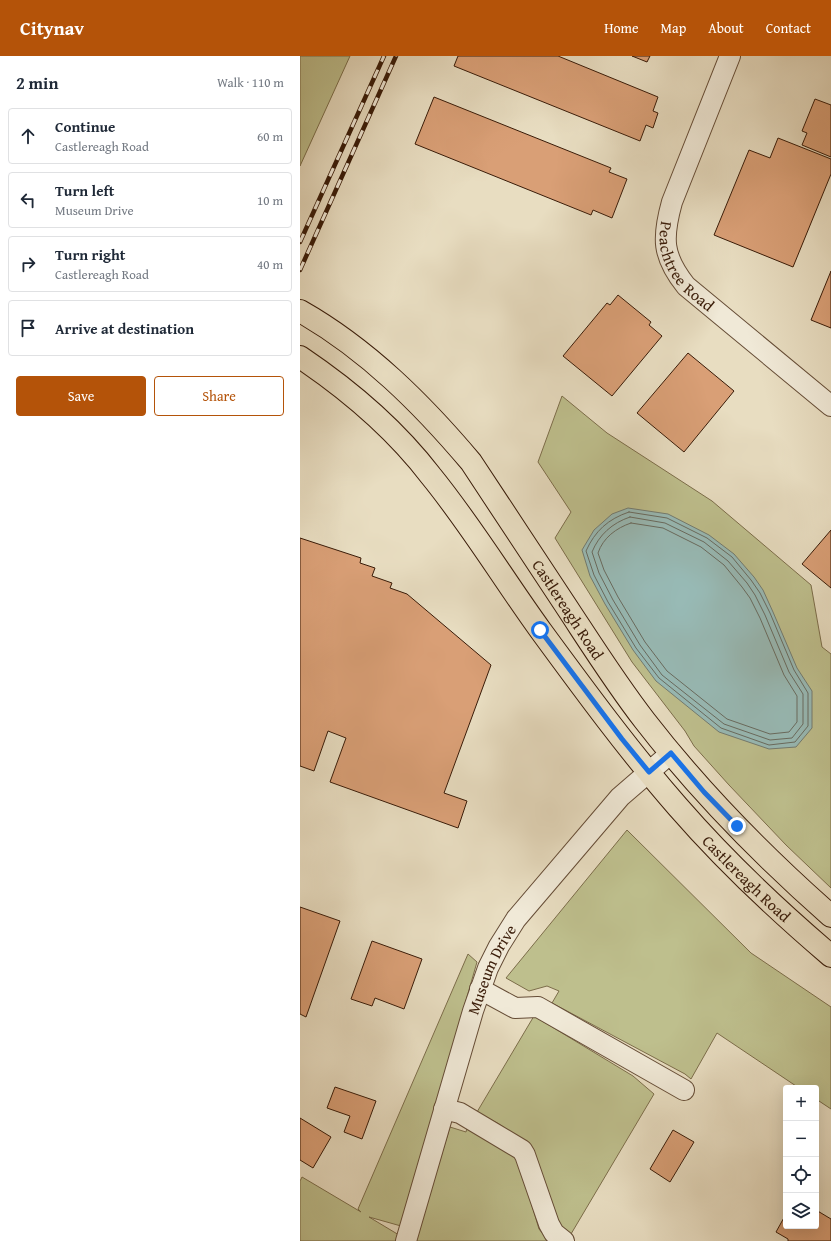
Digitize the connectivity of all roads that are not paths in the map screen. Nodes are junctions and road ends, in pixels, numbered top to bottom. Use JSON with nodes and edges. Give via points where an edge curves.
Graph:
{"nodes":[{"id":1,"x":730,"y":56,"type":"edge"},
{"id":2,"x":300,"y":311,"type":"edge"},
{"id":3,"x":300,"y":357,"type":"edge"},
{"id":4,"x":831,"y":406,"type":"edge"},
{"id":5,"x":671,"y":753,"type":"junction"},
{"id":6,"x":649,"y":772,"type":"junction"},
{"id":7,"x":831,"y":916,"type":"edge"},
{"id":8,"x":831,"y":956,"type":"edge"},
{"id":9,"x":480,"y":989,"type":"junction"},
{"id":10,"x":684,"y":1090,"type":"dead end"},
{"id":11,"x":444,"y":1109,"type":"junction"},
{"id":12,"x":407,"y":1236,"type":"edge"},
{"id":13,"x":564,"y":1241,"type":"edge"}],
"edges":[{"from":1,"to":4,"type":"street","name":"Peachtree Road","via":[[672,202],[667,221],[668,258],[686,286]]},
{"from":2,"to":5,"type":"main road","name":"Castlereagh Road","via":[[342,338],[381,368],[471,462],[615,680]]},
{"from":3,"to":6,"type":"main road","name":"Castlereagh Road","via":[[350,393],[380,420],[431,476],[540,630]]},
{"from":5,"to":6,"type":"street","name":"Museum Drive"},
{"from":5,"to":7,"type":"main road","name":"Castlereagh Road","via":[[737,826]]},
{"from":6,"to":8,"type":"main road","name":"Castlereagh Road","via":[[747,880]]},
{"from":6,"to":9,"type":"street","name":"Museum Drive","via":[[620,797],[513,923],[499,946]]},
{"from":9,"to":10,"type":"street","via":[[515,1008],[538,1007]]},
{"from":9,"to":11,"type":"street","name":"Museum Drive"},
{"from":11,"to":12,"type":"street","name":"Museum Drive"},
{"from":11,"to":13,"type":"street","via":[[460,1113],[522,1150],[549,1224],[554,1233]]}]}
